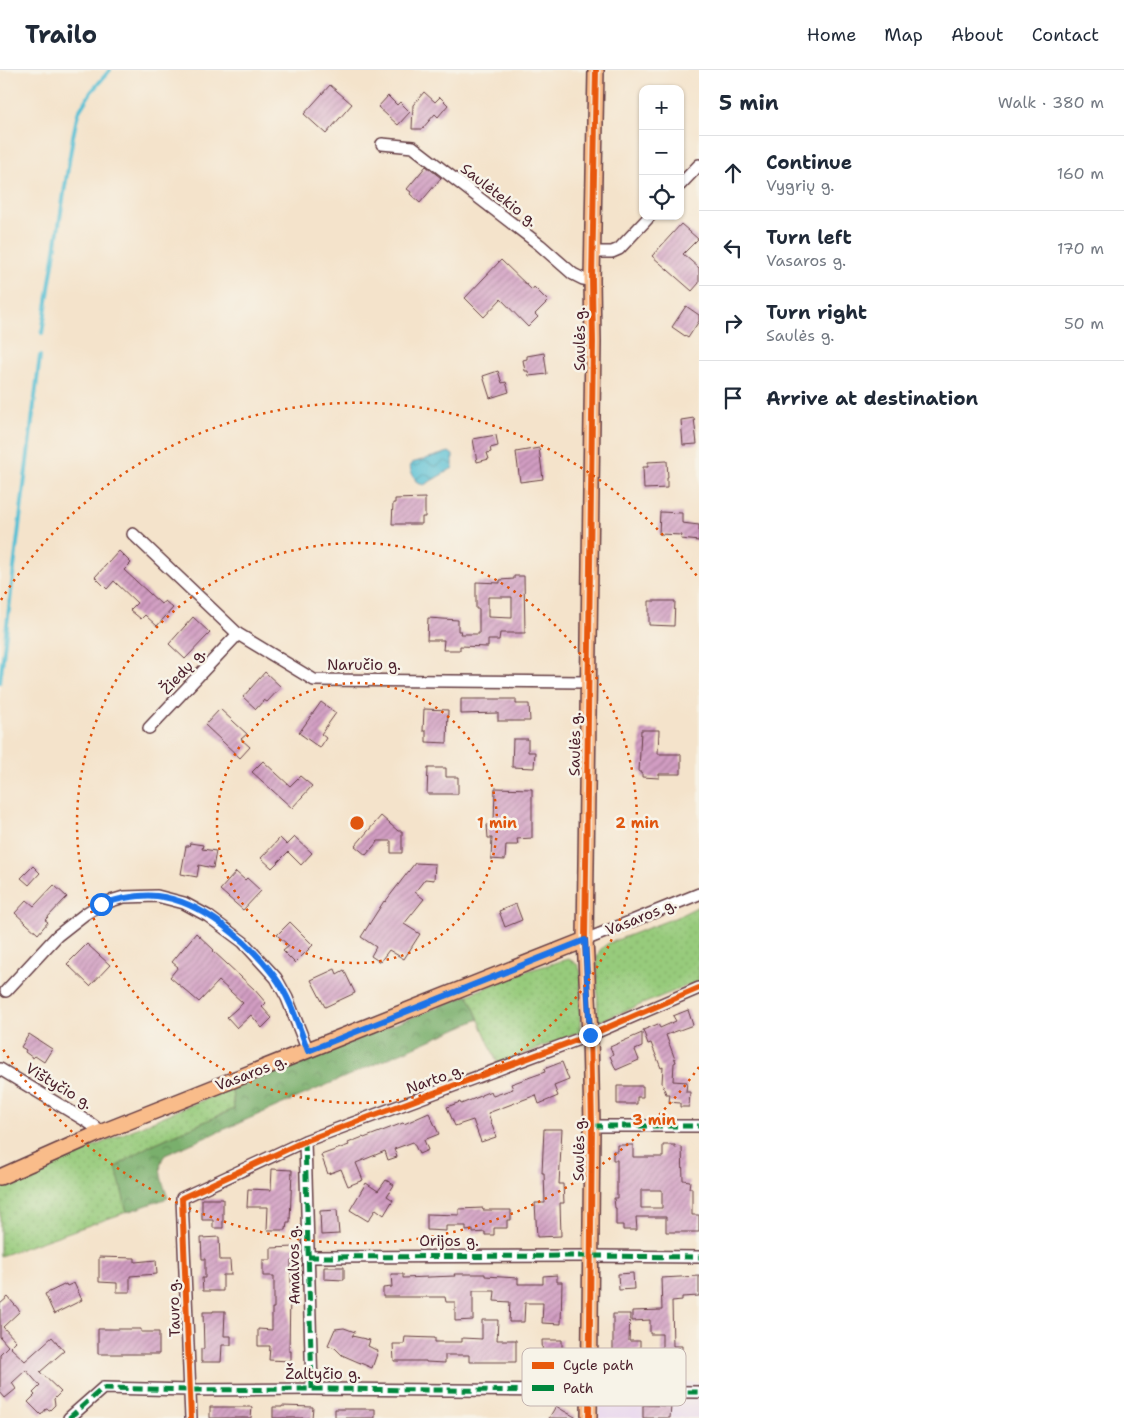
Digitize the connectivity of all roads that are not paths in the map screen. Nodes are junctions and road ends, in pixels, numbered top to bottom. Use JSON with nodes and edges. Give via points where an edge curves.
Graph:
{"nodes":[{"id":1,"x":596,"y":70,"type":"edge"},
{"id":2,"x":382,"y":144,"type":"dead end"},
{"id":3,"x":699,"y":165,"type":"edge"},
{"id":4,"x":684,"y":181,"type":"edge"},
{"id":5,"x":646,"y":220,"type":"edge"},
{"id":6,"x":593,"y":252,"type":"junction"},
{"id":7,"x":592,"y":280,"type":"junction"},
{"id":8,"x":133,"y":534,"type":"dead end"},
{"id":9,"x":238,"y":634,"type":"junction"},
{"id":10,"x":588,"y":682,"type":"junction"},
{"id":11,"x":149,"y":728,"type":"dead end"},
{"id":12,"x":699,"y":894,"type":"edge"},
{"id":13,"x":585,"y":940,"type":"junction"},
{"id":14,"x":699,"y":988,"type":"edge"},
{"id":15,"x":6,"y":991,"type":"dead end"},
{"id":16,"x":590,"y":1035,"type":"junction"},
{"id":17,"x":308,"y":1051,"type":"junction"},
{"id":18,"x":0,"y":1069,"type":"edge"},
{"id":19,"x":592,"y":1126,"type":"junction"},
{"id":20,"x":699,"y":1126,"type":"edge"},
{"id":21,"x":97,"y":1134,"type":"junction"},
{"id":22,"x":305,"y":1141,"type":"junction"},
{"id":23,"x":0,"y":1177,"type":"edge"},
{"id":24,"x":182,"y":1198,"type":"joint"},
{"id":25,"x":590,"y":1256,"type":"junction"},
{"id":26,"x":308,"y":1257,"type":"junction"},
{"id":27,"x":699,"y":1257,"type":"edge"},
{"id":28,"x":589,"y":1348,"type":"edge"},
{"id":29,"x":312,"y":1389,"type":"junction"},
{"id":30,"x":190,"y":1390,"type":"junction"},
{"id":31,"x":522,"y":1390,"type":"edge"},
{"id":32,"x":686,"y":1392,"type":"edge"},
{"id":33,"x":699,"y":1392,"type":"edge"},
{"id":34,"x":69,"y":1418,"type":"edge"},
{"id":35,"x":192,"y":1418,"type":"edge"}],
"edges":[{"from":1,"to":6,"type":"main road","name":"Saulės g."},
{"from":2,"to":7,"type":"street","name":"Saulėtekio g.","via":[[414,147],[573,274]]},
{"from":3,"to":4,"type":"street"},
{"from":5,"to":6,"type":"street","via":[[619,249]]},
{"from":6,"to":7,"type":"main road","name":"Saulės g."},
{"from":7,"to":10,"type":"main road","name":"Saulės g."},
{"from":8,"to":9,"type":"street","name":"Naručio g."},
{"from":9,"to":10,"type":"street","name":"Naručio g.","via":[[314,680]]},
{"from":9,"to":11,"type":"street","name":"Žiedų g."},
{"from":10,"to":13,"type":"main road","name":"Saulės g."},
{"from":12,"to":13,"type":"street","name":"Vasaros g."},
{"from":13,"to":16,"type":"main road","name":"Saulės g."},
{"from":13,"to":17,"type":"main road","name":"Vasaros g."},
{"from":14,"to":16,"type":"street","name":"Narto g."},
{"from":15,"to":17,"type":"street","via":[[57,936],[85,914],[101,904],[124,897],[157,896],[184,903],[243,942],[276,978]]},
{"from":16,"to":19,"type":"main road","name":"Saulės g."},
{"from":16,"to":22,"type":"street","name":"Narto g."},
{"from":17,"to":21,"type":"main road","name":"Vasaros g."},
{"from":18,"to":21,"type":"street","name":"Vištyčio g.","via":[[88,1122]]},
{"from":19,"to":20,"type":"street"},
{"from":19,"to":25,"type":"main road","name":"Saulės g."},
{"from":21,"to":23,"type":"main road","name":"Vasaros g."},
{"from":22,"to":24,"type":"street","name":"Narto g."},
{"from":22,"to":26,"type":"street","name":"Amalvos g."},
{"from":24,"to":30,"type":"street","name":"Tauro g."},
{"from":25,"to":26,"type":"street","name":"Orijos g."},
{"from":25,"to":27,"type":"street","name":"Orijos g."},
{"from":25,"to":28,"type":"main road","name":"Saulės g."},
{"from":26,"to":29,"type":"street","name":"Amalvos g."},
{"from":29,"to":30,"type":"street","name":"Žaltyčio g."},
{"from":29,"to":31,"type":"street","name":"Žaltyčio g."},
{"from":30,"to":34,"type":"street","name":"Žaltyčio g.","via":[[103,1388]]},
{"from":30,"to":35,"type":"street","name":"Tauro g."},
{"from":32,"to":33,"type":"street","name":"Žaltyčio g."}]}
